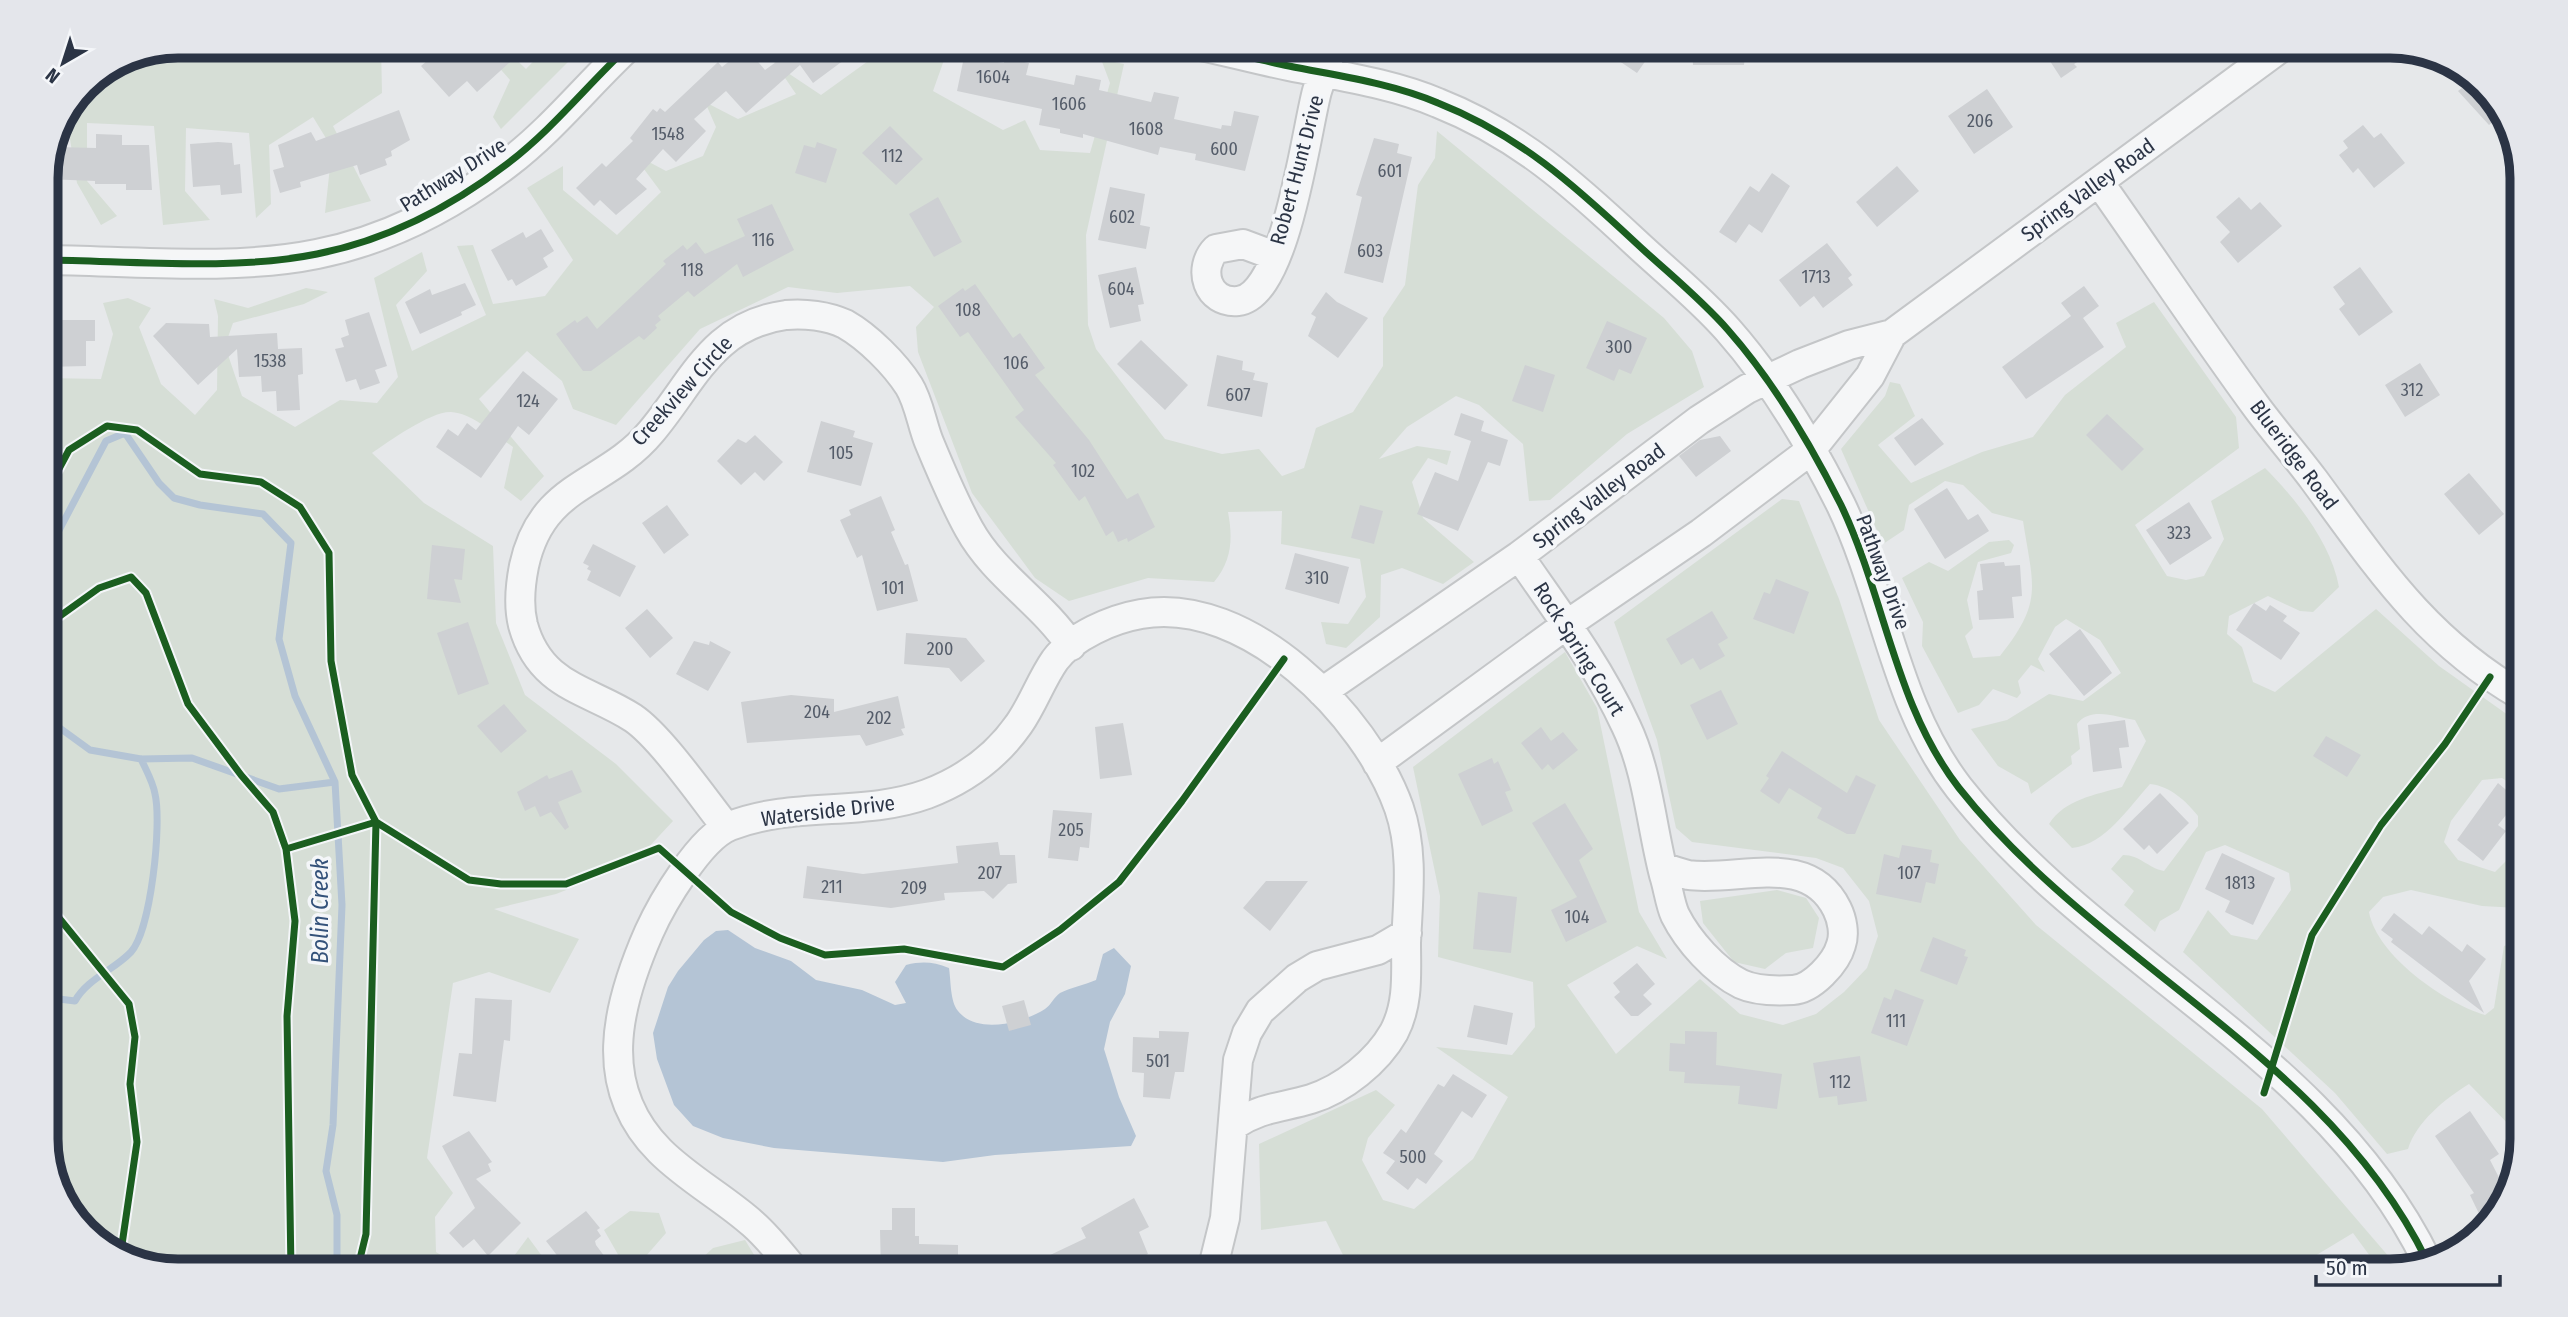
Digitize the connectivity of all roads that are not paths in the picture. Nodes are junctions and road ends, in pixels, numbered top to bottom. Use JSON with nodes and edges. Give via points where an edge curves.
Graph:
{"nodes":[{"id":1,"x":617,"y":58,"type":"edge"},
{"id":2,"x":2267,"y":58,"type":"edge"},
{"id":3,"x":1329,"y":59,"type":"edge"},
{"id":4,"x":2099,"y":182,"type":"junction"},
{"id":5,"x":1275,"y":256,"type":"dead end"},
{"id":6,"x":58,"y":260,"type":"edge"},
{"id":7,"x":1892,"y":334,"type":"junction"},
{"id":8,"x":1766,"y":381,"type":"junction"},
{"id":9,"x":1811,"y":450,"type":"junction"},
{"id":10,"x":1519,"y":556,"type":"junction"},
{"id":11,"x":1566,"y":625,"type":"junction"},
{"id":12,"x":1071,"y":646,"type":"junction"},
{"id":13,"x":2510,"y":689,"type":"edge"},
{"id":14,"x":1322,"y":692,"type":"junction"},
{"id":15,"x":1377,"y":762,"type":"junction"},
{"id":16,"x":726,"y":827,"type":"junction"},
{"id":17,"x":1662,"y":867,"type":"junction"},
{"id":18,"x":1407,"y":933,"type":"junction"},
{"id":19,"x":1234,"y":1125,"type":"junction"},
{"id":20,"x":2423,"y":1254,"type":"edge"},
{"id":21,"x":784,"y":1259,"type":"edge"},
{"id":22,"x":1215,"y":1259,"type":"edge"}],
"edges":[{"from":1,"to":6,"type":"street","name":"Pathway Drive","via":[[506,165],[407,226],[316,254],[248,262]]},
{"from":2,"to":4,"type":"street","name":"Spring Valley Road"},
{"from":3,"to":5,"type":"street","name":"Robert Hunt Drive"},
{"from":3,"to":8,"type":"street","name":"Pathway Drive","via":[[1436,101],[1542,159],[1686,287]]},
{"from":4,"to":7,"type":"street","name":"Spring Valley Road"},
{"from":4,"to":13,"type":"street","name":"Blueridge Road","via":[[2381,574],[2451,646]]},
{"from":7,"to":8,"type":"street","name":"Spring Valley Road","via":[[1849,345]]},
{"from":7,"to":9,"type":"street","name":"Spring Valley Road","via":[[1870,376]]},
{"from":8,"to":9,"type":"street","name":"Pathway Drive"},
{"from":8,"to":10,"type":"street","name":"Spring Valley Road","via":[[1699,420]]},
{"from":9,"to":11,"type":"street","name":"Spring Valley Road","via":[[1702,533]]},
{"from":9,"to":20,"type":"street","name":"Pathway Drive","via":[[1842,507],[1920,725],[1957,786],[2086,917],[2252,1050],[2323,1114],[2376,1180]]},
{"from":10,"to":11,"type":"street","name":"Rock Spring Court"},
{"from":10,"to":14,"type":"street","name":"Spring Valley Road"},
{"from":11,"to":15,"type":"street","name":"Spring Valley Road"},
{"from":11,"to":17,"type":"street","name":"Rock Spring Court","via":[[1608,689],[1628,730],[1642,766]]},
{"from":12,"to":14,"type":"street","name":"Waterside Drive","via":[[1087,634],[1131,616],[1173,611],[1202,615],[1284,659]]},
{"from":12,"to":16,"type":"street","name":"Waterside Drive","via":[[1057,657],[1020,723],[979,767],[957,780],[897,803],[787,813]]},
{"from":12,"to":16,"type":"street","name":"Creekview Circle","via":[[1058,626],[993,565],[970,530],[910,388],[886,358],[844,324],[802,313],[761,318],[730,335],[706,359],[651,433],[613,465],[565,494],[539,522],[519,589],[523,626],[541,660],[559,680],[634,719]]},
{"from":14,"to":15,"type":"street","name":"Waterside Drive"},
{"from":15,"to":18,"type":"street","name":"Waterside Drive","via":[[1398,807],[1408,845]]},
{"from":16,"to":21,"type":"street","via":[[684,870],[663,901],[635,964],[619,1036],[618,1078],[640,1128],[663,1154],[756,1226]]},
{"from":17,"to":17,"type":"street","name":"Rock Spring Court","via":[[1675,915],[1716,966],[1742,985],[1773,991],[1801,989],[1826,970],[1842,945],[1842,918],[1831,897],[1808,878],[1783,872],[1688,875]]},
{"from":18,"to":19,"type":"street","via":[[1378,950],[1317,966],[1260,1011],[1238,1060]]},
{"from":18,"to":19,"type":"street","name":"Waterside Drive","via":[[1404,1005],[1394,1032],[1378,1052],[1332,1090],[1265,1108]]},
{"from":19,"to":22,"type":"street","via":[[1225,1218]]}]}
